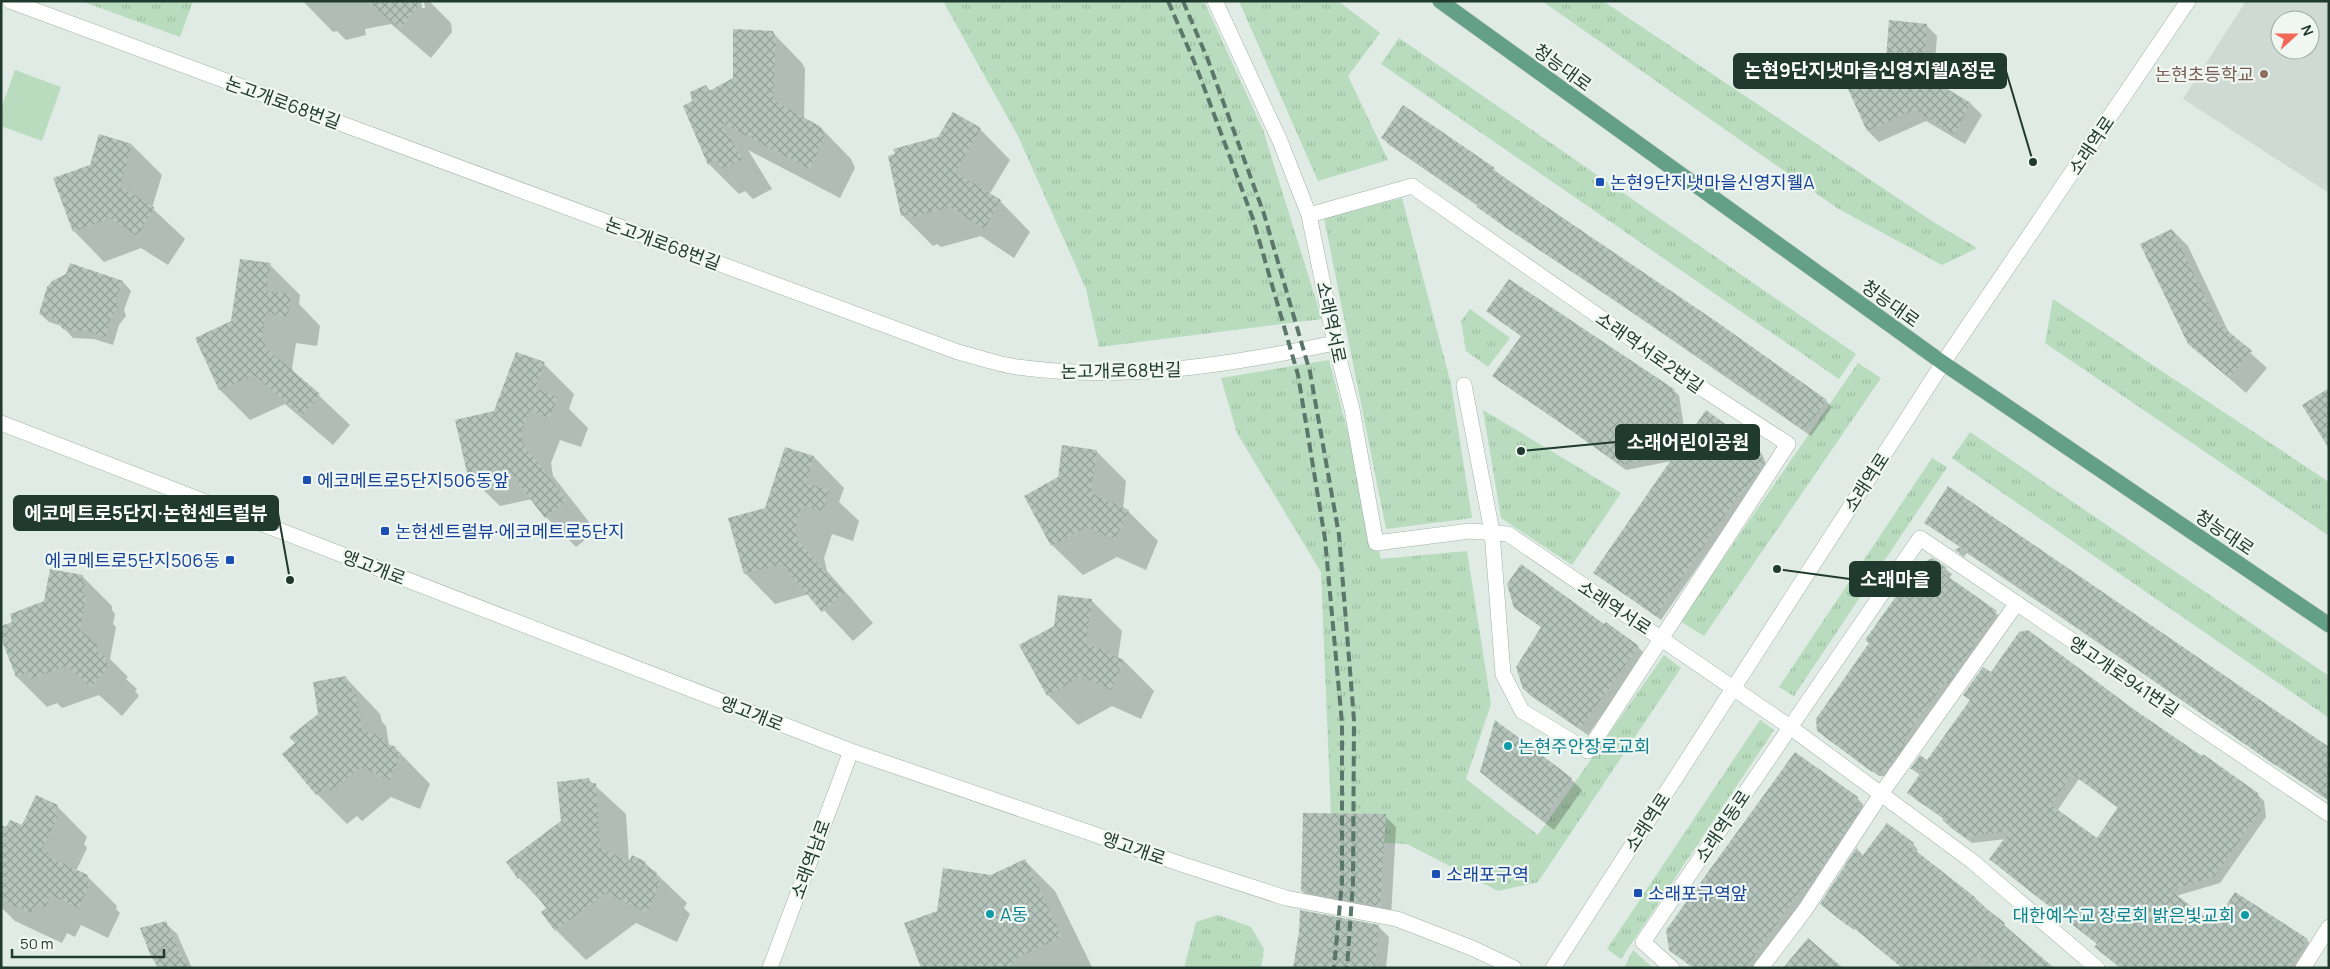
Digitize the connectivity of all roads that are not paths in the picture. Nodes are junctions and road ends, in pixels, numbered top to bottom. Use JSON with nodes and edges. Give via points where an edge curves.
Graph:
{"nodes":[{"id":1,"x":10,"y":1,"type":"edge"},
{"id":2,"x":1215,"y":1,"type":"edge"},
{"id":3,"x":1440,"y":1,"type":"edge"},
{"id":4,"x":2188,"y":1,"type":"edge"},
{"id":5,"x":1309,"y":215,"type":"junction"},
{"id":6,"x":1335,"y":343,"type":"junction"},
{"id":7,"x":1943,"y":363,"type":"junction"},
{"id":8,"x":1464,"y":385,"type":"dead end"},
{"id":9,"x":1,"y":423,"type":"edge"},
{"id":10,"x":1492,"y":532,"type":"junction"},
{"id":11,"x":1920,"y":538,"type":"joint"},
{"id":12,"x":2017,"y":603,"type":"junction"},
{"id":13,"x":2329,"y":625,"type":"edge"},
{"id":14,"x":1661,"y":637,"type":"junction"},
{"id":15,"x":1734,"y":689,"type":"junction"},
{"id":16,"x":1790,"y":727,"type":"junction"},
{"id":17,"x":851,"y":751,"type":"junction"},
{"id":18,"x":1881,"y":794,"type":"junction"},
{"id":19,"x":2329,"y":814,"type":"edge"},
{"id":20,"x":2329,"y":927,"type":"edge"},
{"id":21,"x":770,"y":968,"type":"edge"},
{"id":22,"x":1514,"y":968,"type":"edge"},
{"id":23,"x":1553,"y":968,"type":"edge"},
{"id":24,"x":1672,"y":968,"type":"edge"},
{"id":25,"x":1760,"y":968,"type":"edge"},
{"id":26,"x":2097,"y":968,"type":"edge"},
{"id":27,"x":2303,"y":968,"type":"edge"}],
"edges":[{"from":1,"to":6,"type":"street","name":"논고개로68번길","via":[[958,352],[1015,367],[1080,374],[1152,373],[1235,363]]},
{"from":2,"to":5,"type":"street","name":"소래역서로","via":[[1280,141]]},
{"from":3,"to":7,"type":"main road","name":"청능대로"},
{"from":4,"to":7,"type":"street","name":"소래역로"},
{"from":5,"to":6,"type":"street","name":"소래역서로"},
{"from":5,"to":14,"type":"street","name":"소래역서로2번길","via":[[1412,186],[1706,391],[1788,444]]},
{"from":6,"to":10,"type":"street","name":"소래역서로","via":[[1352,409],[1376,543]]},
{"from":7,"to":13,"type":"main road","name":"청능대로"},
{"from":7,"to":15,"type":"street","name":"소래역로"},
{"from":8,"to":10,"type":"street","name":"소래역서로"},
{"from":9,"to":17,"type":"street","name":"앵고개로"},
{"from":10,"to":14,"type":"street","name":"소래역서로","via":[[1508,534]]},
{"from":10,"to":14,"type":"street","name":"소래역서로","via":[[1503,674],[1522,711],[1588,751]]},
{"from":11,"to":12,"type":"street","name":"앵고개로941번길"},
{"from":11,"to":16,"type":"street","name":"소래역동로"},
{"from":12,"to":18,"type":"street"},
{"from":12,"to":19,"type":"street","name":"앵고개로941번길"},
{"from":14,"to":15,"type":"street","name":"소래역서로"},
{"from":15,"to":16,"type":"street"},
{"from":15,"to":23,"type":"street","name":"소래역로"},
{"from":16,"to":18,"type":"street"},
{"from":16,"to":24,"type":"street","name":"소래역동로","via":[[1643,942]]},
{"from":17,"to":21,"type":"street","name":"소래역남로"},
{"from":17,"to":22,"type":"street","name":"앵고개로","via":[[1286,898],[1397,919]]},
{"from":18,"to":25,"type":"street","via":[[1805,910]]},
{"from":18,"to":26,"type":"street","via":[[1979,866]]},
{"from":20,"to":27,"type":"street"}]}
